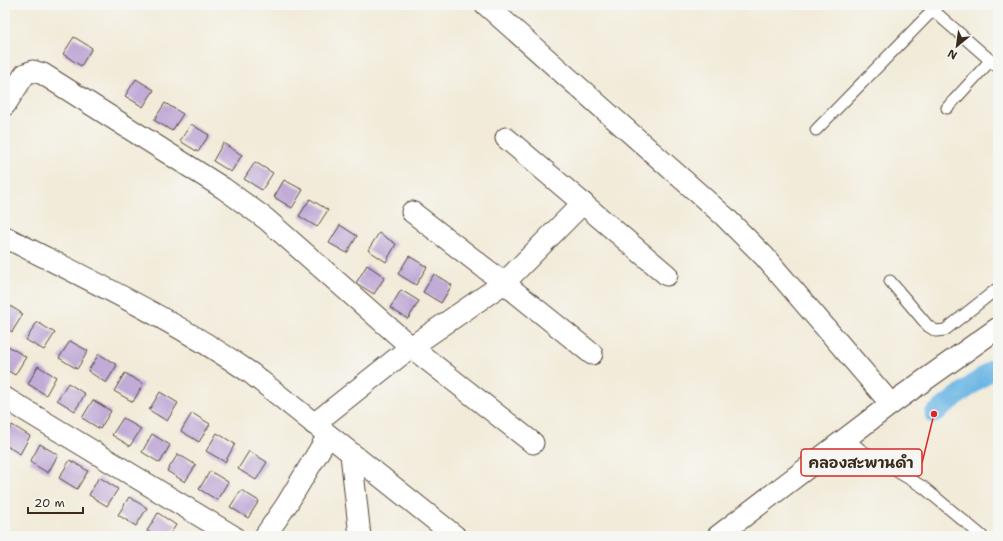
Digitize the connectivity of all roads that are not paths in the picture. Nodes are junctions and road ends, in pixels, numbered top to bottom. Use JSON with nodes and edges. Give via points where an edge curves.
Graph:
{"nodes":[{"id":1,"x":486,"y":5,"type":"edge"},
{"id":2,"x":932,"y":7,"type":"edge"},
{"id":3,"x":994,"y":64,"type":"edge"},
{"id":4,"x":5,"y":104,"type":"edge"},
{"id":5,"x":947,"y":108,"type":"dead end"},
{"id":6,"x":816,"y":130,"type":"dead end"},
{"id":7,"x":506,"y":138,"type":"dead end"},
{"id":8,"x":583,"y":204,"type":"junction"},
{"id":9,"x":412,"y":212,"type":"dead end"},
{"id":10,"x":5,"y":237,"type":"edge"},
{"id":11,"x":667,"y":275,"type":"dead end"},
{"id":12,"x":890,"y":281,"type":"dead end"},
{"id":13,"x":504,"y":283,"type":"junction"},
{"id":14,"x":998,"y":288,"type":"edge"},
{"id":15,"x":998,"y":328,"type":"edge"},
{"id":16,"x":411,"y":347,"type":"junction"},
{"id":17,"x":592,"y":354,"type":"dead end"},
{"id":18,"x":5,"y":398,"type":"edge"},
{"id":19,"x":891,"y":404,"type":"junction"},
{"id":20,"x":321,"y":430,"type":"junction"},
{"id":21,"x":847,"y":438,"type":"junction"},
{"id":22,"x":533,"y":444,"type":"dead end"},
{"id":23,"x":351,"y":454,"type":"junction"},
{"id":24,"x":447,"y":534,"type":"edge"},
{"id":25,"x":233,"y":536,"type":"edge"},
{"id":26,"x":265,"y":536,"type":"edge"},
{"id":27,"x":360,"y":536,"type":"edge"},
{"id":28,"x":718,"y":536,"type":"edge"},
{"id":29,"x":982,"y":536,"type":"edge"}],
"edges":[{"from":1,"to":19,"type":"street","via":[[724,216],[764,256]]},
{"from":2,"to":3,"type":"lane"},
{"from":2,"to":6,"type":"lane"},
{"from":3,"to":5,"type":"lane"},
{"from":4,"to":16,"type":"street","via":[[25,74],[33,71],[43,74],[266,218]]},
{"from":7,"to":8,"type":"street"},
{"from":8,"to":11,"type":"street"},
{"from":8,"to":13,"type":"street"},
{"from":9,"to":13,"type":"street"},
{"from":10,"to":20,"type":"street","via":[[174,323],[219,350]]},
{"from":12,"to":14,"type":"lane","via":[[928,326],[936,331],[945,330]]},
{"from":13,"to":16,"type":"street"},
{"from":13,"to":17,"type":"street"},
{"from":15,"to":19,"type":"street"},
{"from":16,"to":20,"type":"street"},
{"from":16,"to":22,"type":"street"},
{"from":18,"to":25,"type":"street"},
{"from":19,"to":21,"type":"street"},
{"from":20,"to":23,"type":"street"},
{"from":20,"to":26,"type":"street","via":[[287,504]]},
{"from":21,"to":28,"type":"street"},
{"from":21,"to":29,"type":"lane","via":[[872,457],[923,487]]},
{"from":23,"to":24,"type":"street"},
{"from":23,"to":27,"type":"street"}]}
